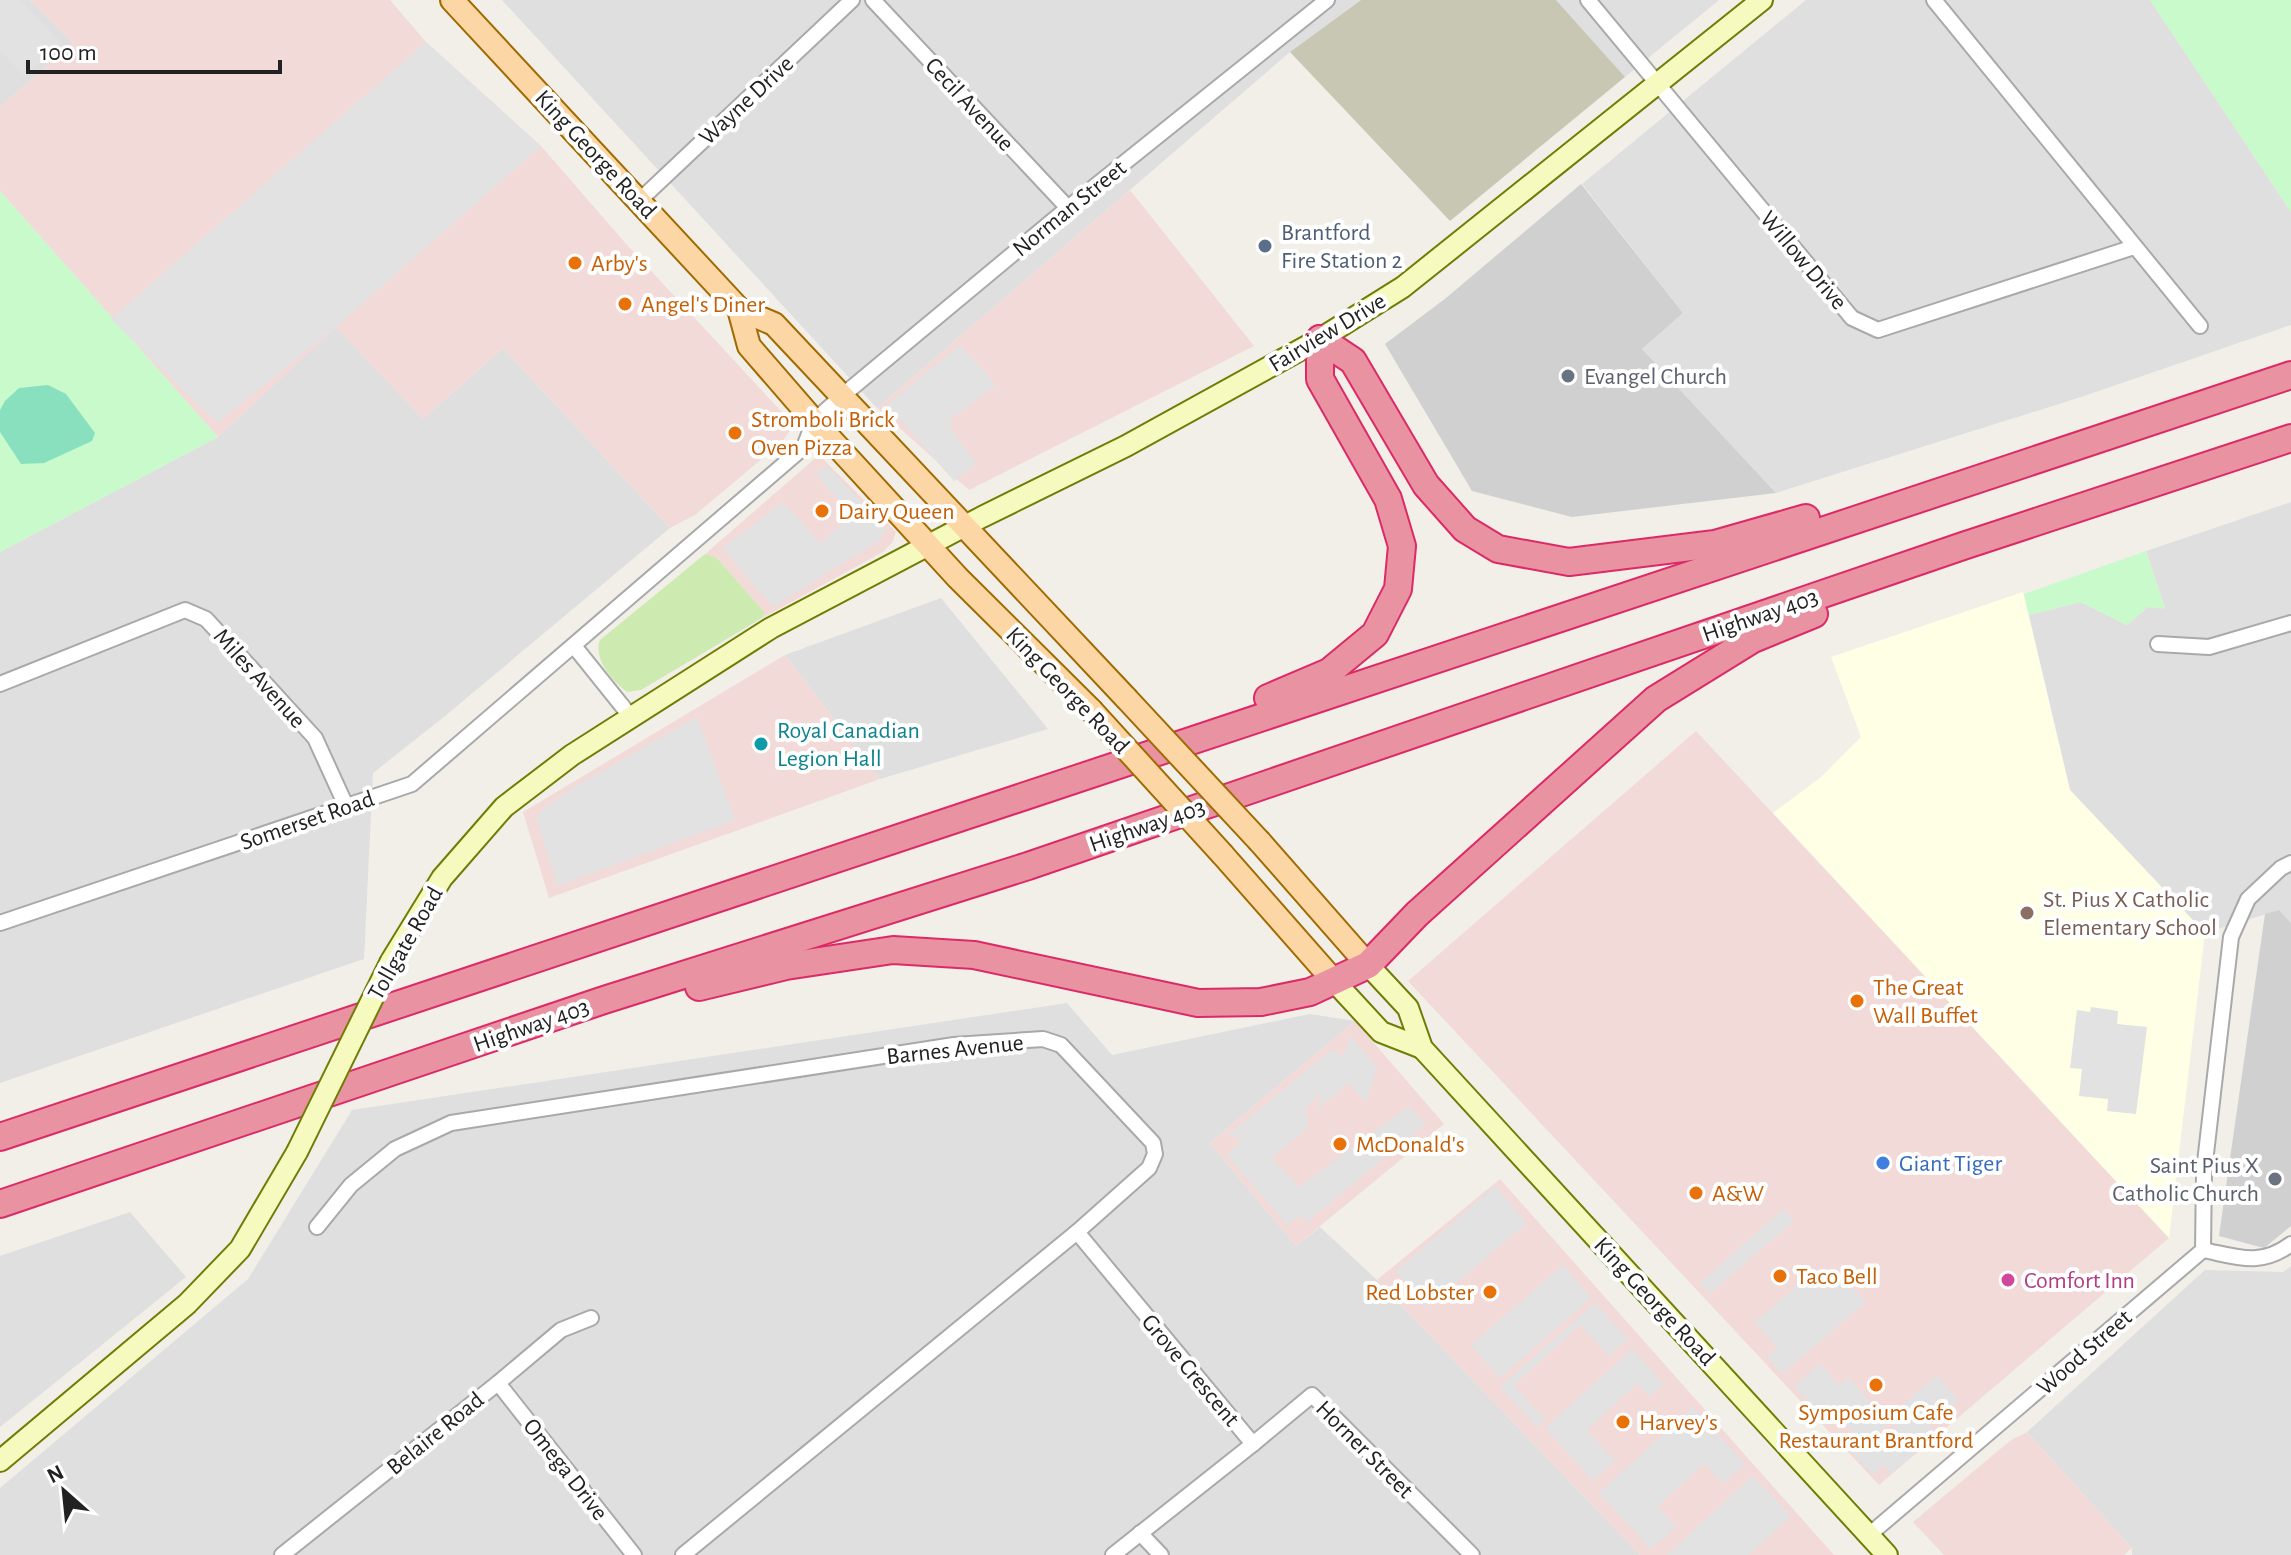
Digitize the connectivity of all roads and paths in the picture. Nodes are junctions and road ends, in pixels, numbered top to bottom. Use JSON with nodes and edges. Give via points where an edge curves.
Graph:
{"nodes":[{"id":1,"x":452,"y":0,"type":"edge"},
{"id":2,"x":852,"y":0,"type":"edge"},
{"id":3,"x":873,"y":0,"type":"edge"},
{"id":4,"x":1327,"y":0,"type":"edge"},
{"id":5,"x":1588,"y":0,"type":"edge"},
{"id":6,"x":1762,"y":0,"type":"edge"},
{"id":7,"x":1934,"y":0,"type":"edge"},
{"id":8,"x":1658,"y":84,"type":"junction"},
{"id":9,"x":640,"y":200,"type":"junction"},
{"id":10,"x":1068,"y":208,"type":"junction"},
{"id":11,"x":2134,"y":247,"type":"junction"},
{"id":12,"x":739,"y":309,"type":"junction"},
{"id":13,"x":2200,"y":326,"type":"dead end"},
{"id":14,"x":1320,"y":339,"type":"junction"},
{"id":15,"x":2291,"y":375,"type":"edge"},
{"id":16,"x":842,"y":396,"type":"junction"},
{"id":17,"x":814,"y":421,"type":"junction"},
{"id":18,"x":2291,"y":438,"type":"edge"},
{"id":19,"x":2015,"y":466,"type":"junction"},
{"id":20,"x":965,"y":527,"type":"junction"},
{"id":21,"x":929,"y":546,"type":"junction"},
{"id":22,"x":1963,"y":546,"type":"junction"},
{"id":23,"x":2291,"y":623,"type":"edge"},
{"id":24,"x":2158,"y":644,"type":"dead end"},
{"id":25,"x":574,"y":646,"type":"junction"},
{"id":26,"x":0,"y":684,"type":"edge"},
{"id":27,"x":631,"y":717,"type":"junction"},
{"id":28,"x":1184,"y":742,"type":"junction"},
{"id":29,"x":347,"y":808,"type":"junction"},
{"id":30,"x":2291,"y":863,"type":"edge"},
{"id":31,"x":0,"y":923,"type":"edge"},
{"id":32,"x":1368,"y":965,"type":"junction"},
{"id":33,"x":1333,"y":980,"type":"junction"},
{"id":34,"x":604,"y":1000,"type":"junction"},
{"id":35,"x":1422,"y":1048,"type":"junction"},
{"id":36,"x":0,"y":1137,"type":"edge"},
{"id":37,"x":0,"y":1204,"type":"edge"},
{"id":38,"x":317,"y":1227,"type":"dead end"},
{"id":39,"x":1077,"y":1232,"type":"junction"},
{"id":40,"x":2291,"y":1244,"type":"edge"},
{"id":41,"x":2203,"y":1250,"type":"junction"},
{"id":42,"x":591,"y":1318,"type":"dead end"},
{"id":43,"x":498,"y":1383,"type":"junction"},
{"id":44,"x":1253,"y":1444,"type":"junction"},
{"id":45,"x":0,"y":1461,"type":"edge"},
{"id":46,"x":1140,"y":1533,"type":"junction"},
{"id":47,"x":1869,"y":1535,"type":"junction"},
{"id":48,"x":282,"y":1555,"type":"edge"},
{"id":49,"x":634,"y":1555,"type":"edge"},
{"id":50,"x":683,"y":1555,"type":"edge"},
{"id":51,"x":1113,"y":1555,"type":"edge"},
{"id":52,"x":1161,"y":1555,"type":"edge"},
{"id":53,"x":1472,"y":1555,"type":"edge"},
{"id":54,"x":1887,"y":1555,"type":"edge"}],
"edges":[{"from":1,"to":9,"type":"main road","name":"King George Road"},
{"from":2,"to":9,"type":"street","name":"Wayne Drive"},
{"from":3,"to":10,"type":"street","name":"Cecil Avenue"},
{"from":4,"to":10,"type":"street","name":"Norman Street"},
{"from":5,"to":8,"type":"street"},
{"from":6,"to":8,"type":"main road","name":"Fairview Drive"},
{"from":7,"to":11,"type":"street"},
{"from":8,"to":11,"type":"street","name":"Willow Drive","via":[[1852,318],[1878,330]]},
{"from":8,"to":14,"type":"main road","name":"Fairview Drive","via":[[1403,287]]},
{"from":9,"to":12,"type":"main road","name":"King George Road"},
{"from":10,"to":16,"type":"street","name":"Norman Street"},
{"from":11,"to":13,"type":"street"},
{"from":12,"to":16,"type":"main road","name":"King George Road","via":[[774,324]]},
{"from":12,"to":17,"type":"main road","name":"King George Road","via":[[749,346]]},
{"from":14,"to":19,"type":"highway","via":[[1353,361],[1426,485],[1465,529],[1498,549],[1569,562],[1715,544],[1935,482]]},
{"from":14,"to":20,"type":"main road","name":"Fairview Drive"},
{"from":14,"to":28,"type":"highway","via":[[1320,379],[1388,499],[1402,546],[1398,589],[1375,634],[1329,672],[1228,715]]},
{"from":15,"to":19,"type":"highway"},
{"from":16,"to":17,"type":"street","name":"Norman Street"},
{"from":16,"to":20,"type":"main road","name":"King George Road"},
{"from":17,"to":21,"type":"main road","name":"King George Road"},
{"from":17,"to":25,"type":"street","name":"Somerset Road","via":[[804,447]]},
{"from":18,"to":22,"type":"highway","name":"Highway 403"},
{"from":19,"to":28,"type":"highway"},
{"from":20,"to":21,"type":"main road","name":"Fairview Drive"},
{"from":20,"to":32,"type":"main road","name":"King George Road","bridge":true},
{"from":21,"to":27,"type":"main road","name":"Tollgate Road","via":[[754,639]]},
{"from":21,"to":33,"type":"main road","name":"King George Road","bridge":true,"via":[[1091,710]]},
{"from":22,"to":32,"type":"highway","via":[[1912,573],[1753,639],[1656,699],[1417,914]]},
{"from":22,"to":34,"type":"highway","name":"Highway 403","via":[[1028,866]]},
{"from":23,"to":24,"type":"street","via":[[2209,647]]},
{"from":25,"to":27,"type":"street"},
{"from":25,"to":29,"type":"street","name":"Somerset Road","via":[[412,784]]},
{"from":26,"to":29,"type":"street","name":"Miles Avenue","via":[[185,610],[206,619],[315,738]]},
{"from":27,"to":45,"type":"main road","name":"Tollgate Road","bridge":true,"via":[[504,807],[442,878],[391,961],[297,1152],[240,1249],[187,1304]]},
{"from":28,"to":36,"type":"highway"},
{"from":29,"to":31,"type":"street","name":"Somerset Road"},
{"from":30,"to":41,"type":"street","via":[[2248,899],[2231,937],[2204,1175]]},
{"from":32,"to":33,"type":"highway"},
{"from":32,"to":35,"type":"main road","name":"King George Road","via":[[1408,1008]]},
{"from":33,"to":34,"type":"highway","via":[[1310,992],[1261,1002],[1198,1003],[974,955],[893,950],[786,966],[650,999]]},
{"from":33,"to":35,"type":"main road","name":"King George Road","via":[[1381,1032]]},
{"from":34,"to":37,"type":"highway","name":"Highway 403"},
{"from":35,"to":47,"type":"main road","name":"King George Road"},
{"from":38,"to":39,"type":"street","name":"Barnes Avenue","via":[[351,1185],[395,1149],[451,1123],[954,1045],[1043,1039],[1061,1045],[1153,1143],[1155,1154],[1149,1168]]},
{"from":39,"to":44,"type":"street","name":"Grove Crescent"},
{"from":39,"to":50,"type":"street","name":"Barnes Avenue"},
{"from":40,"to":41,"type":"street","via":[[2252,1260]]},
{"from":41,"to":47,"type":"street","name":"Wood Street"},
{"from":42,"to":43,"type":"street","name":"Belaire Road","via":[[561,1330]]},
{"from":43,"to":48,"type":"street","name":"Belaire Road"},
{"from":43,"to":49,"type":"street","name":"Omega Drive"},
{"from":44,"to":46,"type":"street","name":"Grove Crescent"},
{"from":44,"to":53,"type":"street","name":"Horner Street","via":[[1312,1395]]},
{"from":46,"to":51,"type":"street","name":"Grove Crescent"},
{"from":46,"to":52,"type":"street"},
{"from":47,"to":54,"type":"main road","name":"King George Road"}]}
